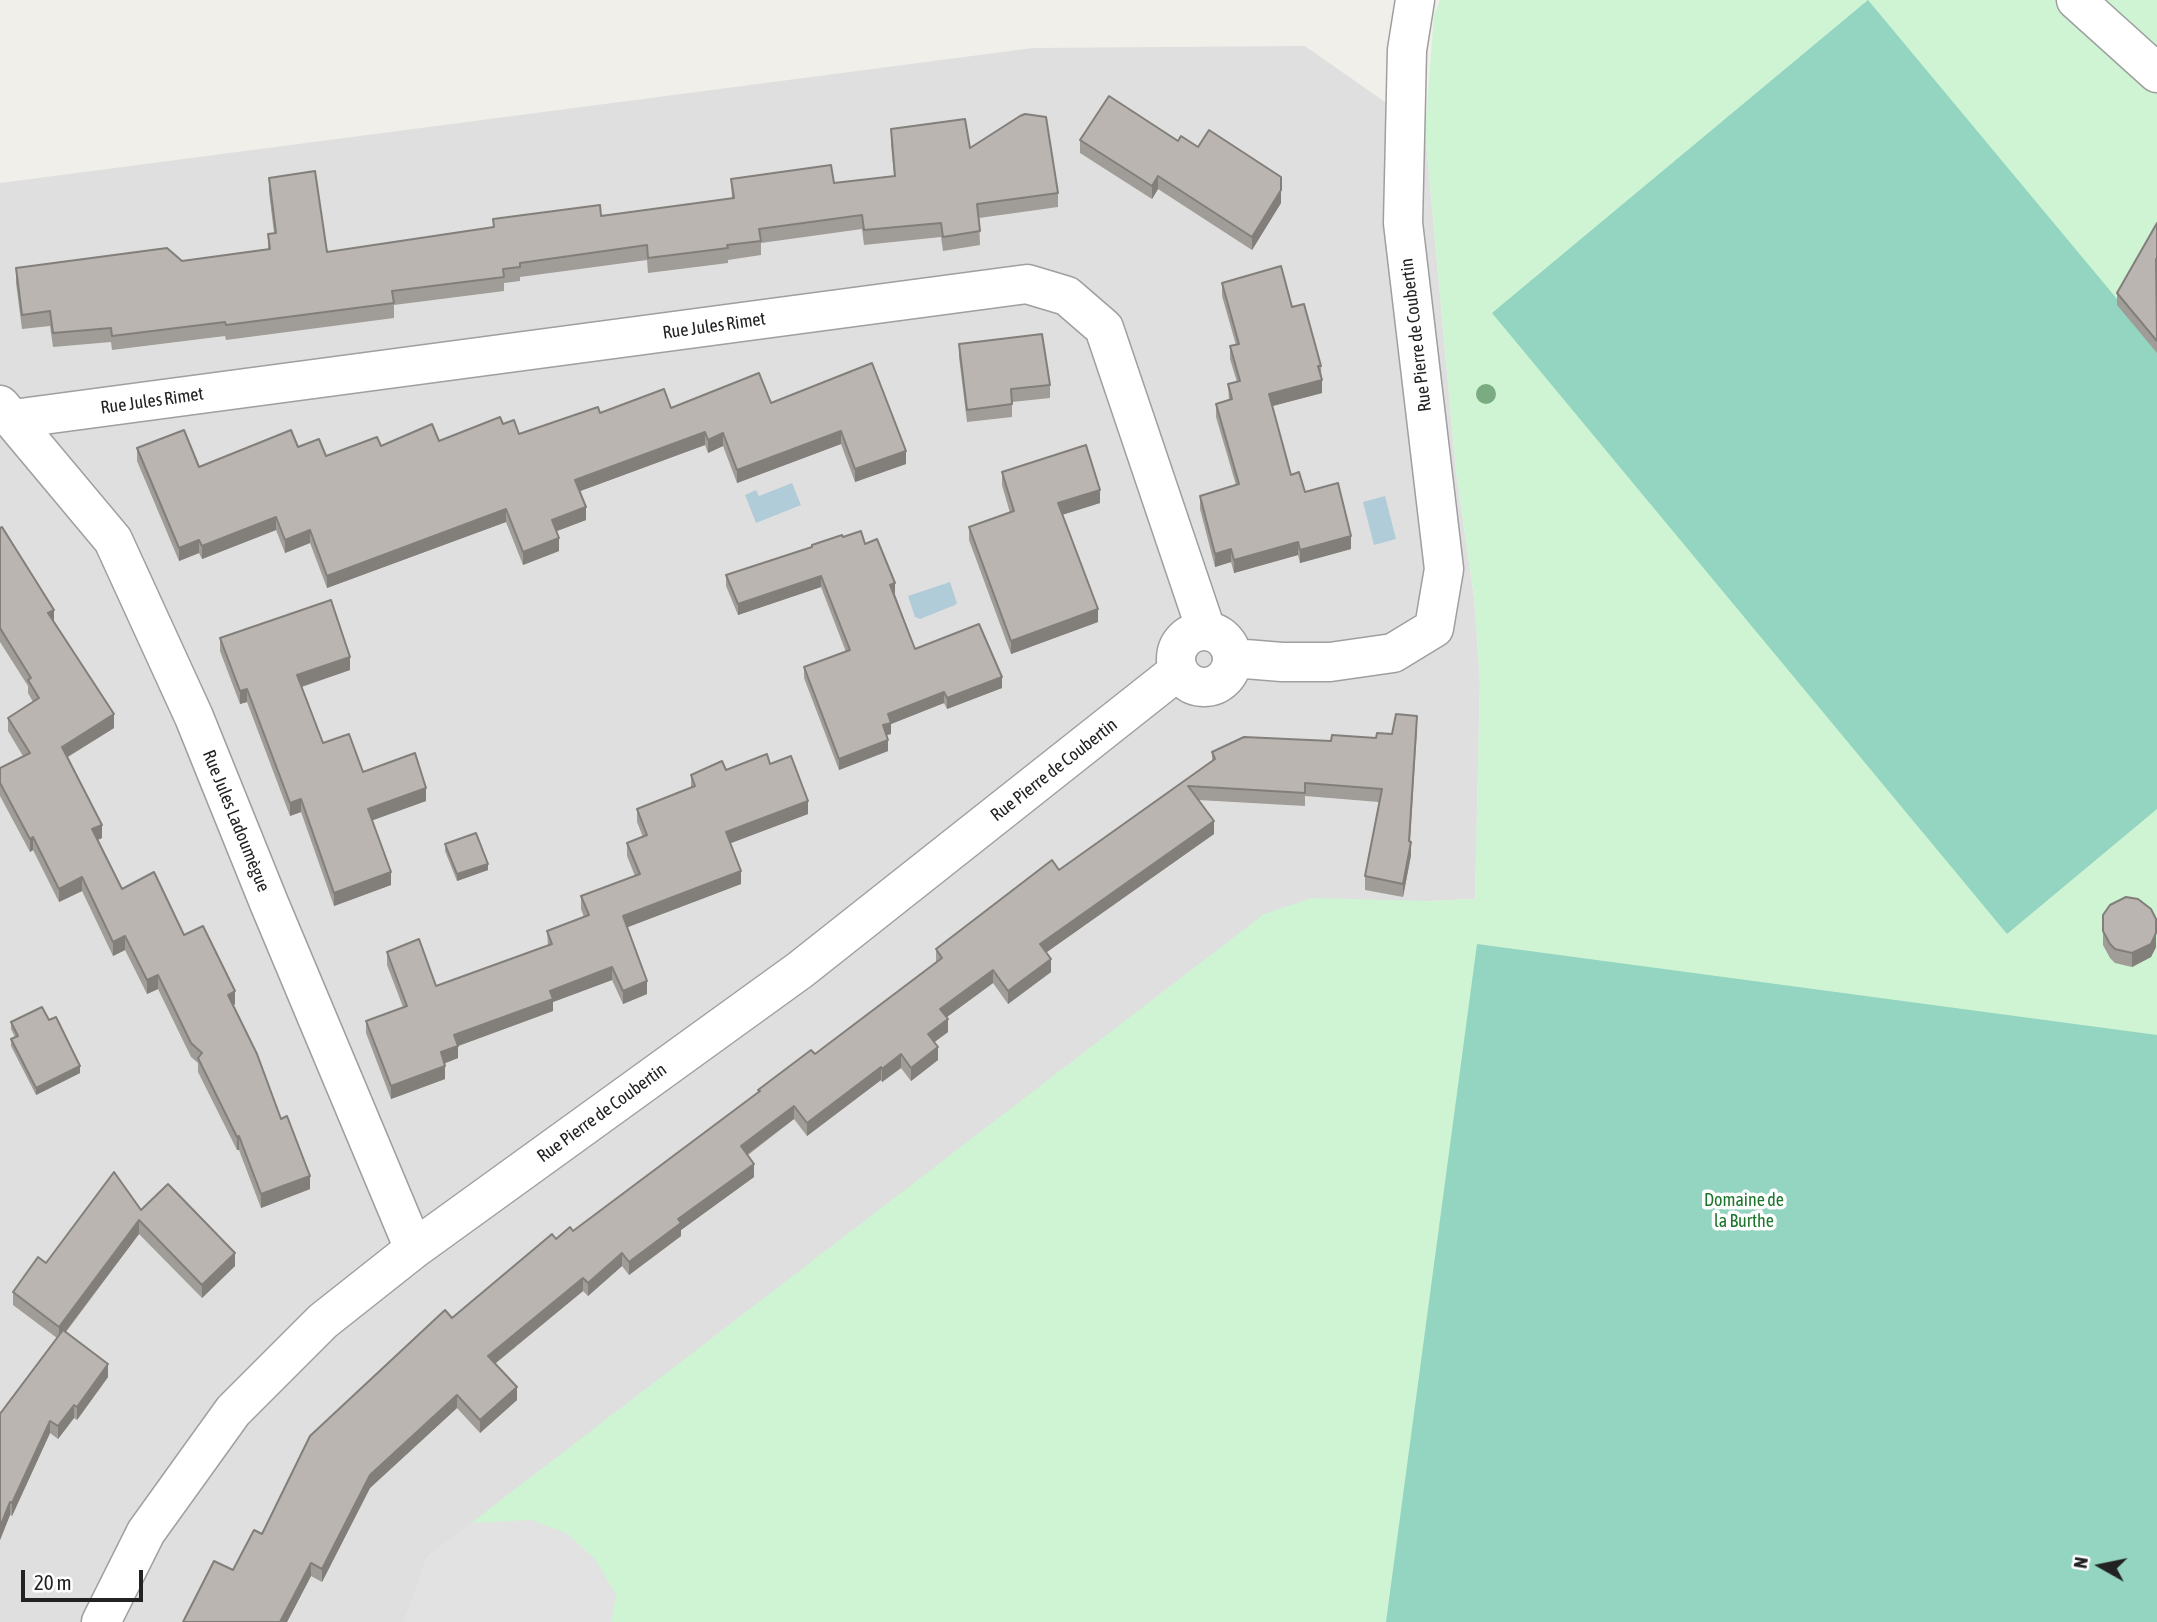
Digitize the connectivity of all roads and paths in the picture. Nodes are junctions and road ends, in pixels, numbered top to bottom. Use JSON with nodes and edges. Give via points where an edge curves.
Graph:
{"nodes":[{"id":1,"x":1415,"y":0,"type":"edge"},
{"id":2,"x":2076,"y":0,"type":"edge"},
{"id":3,"x":2157,"y":73,"type":"edge"},
{"id":4,"x":6,"y":412,"type":"edge"},
{"id":5,"x":1206,"y":630,"type":"junction"},
{"id":6,"x":1233,"y":658,"type":"junction"},
{"id":7,"x":1178,"y":671,"type":"junction"},
{"id":8,"x":414,"y":1249,"type":"junction"},
{"id":9,"x":101,"y":1622,"type":"edge"}],
"edges":[{"from":1,"to":6,"type":"street","name":"Rue Pierre de Coubertin","via":[[1407,50],[1403,223],[1444,569],[1434,628],[1394,653],[1381,655],[1330,662]]},
{"from":2,"to":3,"type":"street"},
{"from":4,"to":5,"type":"street","name":"Rue Jules Rimet","via":[[1027,284],[1067,296],[1104,328]]},
{"from":4,"to":8,"type":"street","name":"Rue Jules Ladoumègue","via":[[113,540],[194,717]]},
{"from":5,"to":6,"type":"street","via":[[1229,644]]},
{"from":5,"to":7,"type":"street","via":[[1181,643],[1175,662]]},
{"from":6,"to":7,"type":"street","via":[[1227,676],[1211,687],[1192,685]]},
{"from":7,"to":8,"type":"street","name":"Rue Pierre de Coubertin","via":[[800,970]]},
{"from":8,"to":9,"type":"street","name":"Rue Pierre de Coubertin","via":[[323,1321],[233,1412],[146,1532]]}]}
